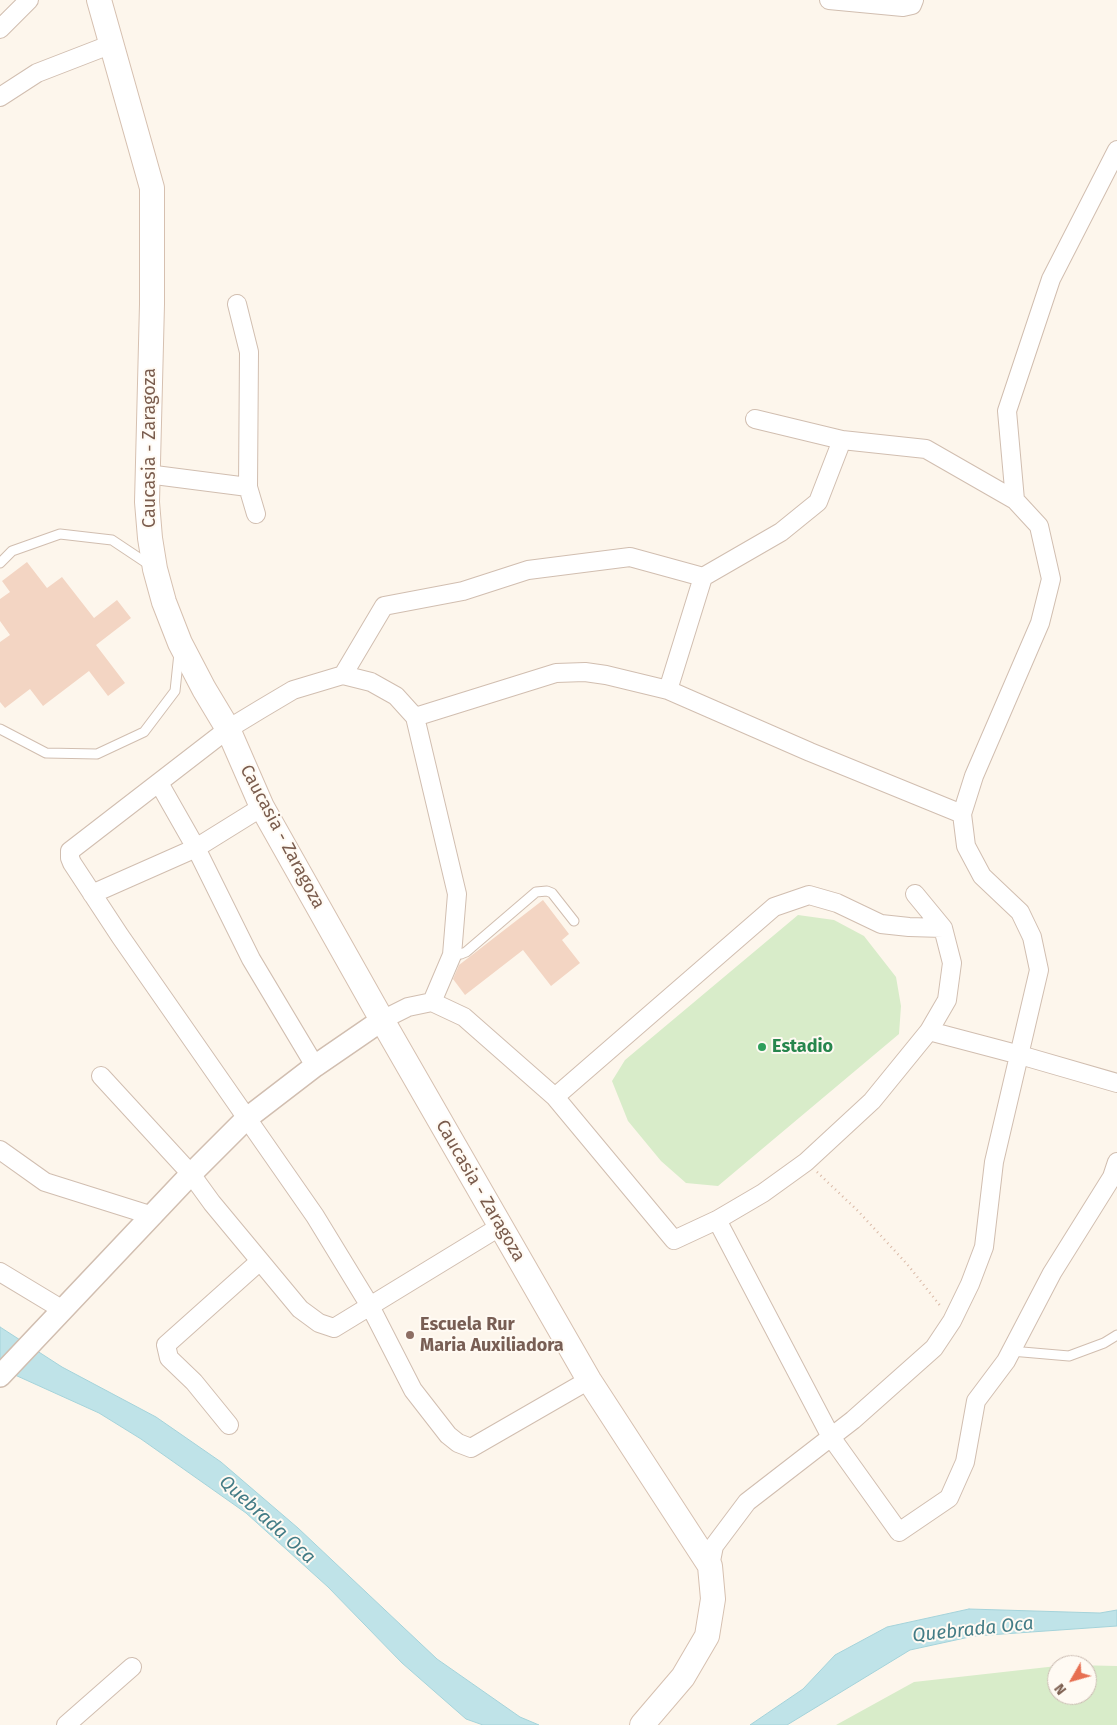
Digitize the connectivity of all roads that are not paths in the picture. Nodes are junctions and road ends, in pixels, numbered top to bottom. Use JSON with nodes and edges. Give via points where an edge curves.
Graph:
{"nodes":[{"id":1,"x":29,"y":0,"type":"edge"},
{"id":2,"x":99,"y":0,"type":"edge"},
{"id":3,"x":829,"y":0,"type":"edge"},
{"id":4,"x":914,"y":0,"type":"edge"},
{"id":5,"x":0,"y":29,"type":"edge"},
{"id":6,"x":112,"y":44,"type":"junction"},
{"id":7,"x":0,"y":97,"type":"edge"},
{"id":8,"x":1117,"y":150,"type":"edge"},
{"id":9,"x":237,"y":304,"type":"dead end"},
{"id":10,"x":755,"y":419,"type":"dead end"},
{"id":11,"x":842,"y":440,"type":"junction"},
{"id":12,"x":148,"y":474,"type":"junction"},
{"id":13,"x":248,"y":488,"type":"junction"},
{"id":14,"x":1015,"y":500,"type":"junction"},
{"id":15,"x":256,"y":514,"type":"dead end"},
{"id":16,"x":0,"y":563,"type":"edge"},
{"id":17,"x":156,"y":568,"type":"junction"},
{"id":18,"x":703,"y":577,"type":"junction"},
{"id":19,"x":180,"y":643,"type":"junction"},
{"id":20,"x":344,"y":675,"type":"junction"},
{"id":21,"x":668,"y":690,"type":"junction"},
{"id":22,"x":416,"y":717,"type":"junction"},
{"id":23,"x":0,"y":729,"type":"edge"},
{"id":24,"x":228,"y":729,"type":"junction"},
{"id":25,"x":159,"y":783,"type":"junction"},
{"id":26,"x":262,"y":807,"type":"junction"},
{"id":27,"x":962,"y":814,"type":"junction"},
{"id":28,"x":196,"y":848,"type":"junction"},
{"id":29,"x":92,"y":894,"type":"junction"},
{"id":30,"x":915,"y":894,"type":"dead end"},
{"id":31,"x":574,"y":921,"type":"dead end"},
{"id":32,"x":943,"y":928,"type":"junction"},
{"id":33,"x":452,"y":955,"type":"junction"},
{"id":34,"x":432,"y":1002,"type":"junction"},
{"id":35,"x":382,"y":1020,"type":"junction"},
{"id":36,"x":929,"y":1031,"type":"junction"},
{"id":37,"x":1020,"y":1055,"type":"junction"},
{"id":38,"x":315,"y":1066,"type":"junction"},
{"id":39,"x":101,"y":1076,"type":"dead end"},
{"id":40,"x":1117,"y":1083,"type":"edge"},
{"id":41,"x":555,"y":1097,"type":"junction"},
{"id":42,"x":246,"y":1119,"type":"junction"},
{"id":43,"x":0,"y":1150,"type":"edge"},
{"id":44,"x":1117,"y":1162,"type":"edge"},
{"id":45,"x":191,"y":1174,"type":"junction"},
{"id":46,"x":153,"y":1216,"type":"junction"},
{"id":47,"x":718,"y":1220,"type":"junction"},
{"id":48,"x":501,"y":1226,"type":"junction"},
{"id":49,"x":260,"y":1261,"type":"junction"},
{"id":50,"x":0,"y":1272,"type":"edge"},
{"id":51,"x":370,"y":1306,"type":"junction"},
{"id":52,"x":63,"y":1310,"type":"junction"},
{"id":53,"x":1117,"y":1335,"type":"edge"},
{"id":54,"x":1011,"y":1351,"type":"junction"},
{"id":55,"x":0,"y":1376,"type":"edge"},
{"id":56,"x":589,"y":1380,"type":"junction"},
{"id":57,"x":229,"y":1424,"type":"dead end"},
{"id":58,"x":831,"y":1437,"type":"junction"},
{"id":59,"x":710,"y":1566,"type":"junction"},
{"id":60,"x":132,"y":1667,"type":"dead end"},
{"id":61,"x":66,"y":1725,"type":"edge"},
{"id":62,"x":642,"y":1725,"type":"edge"}],
"edges":[{"from":1,"to":5,"type":"street"},
{"from":2,"to":6,"type":"main road","name":"Caucasia - Zaragoza"},
{"from":3,"to":4,"type":"street","via":[[903,7]]},
{"from":6,"to":7,"type":"street","via":[[37,72]]},
{"from":6,"to":12,"type":"main road","name":"Caucasia - Zaragoza","via":[[152,188]]},
{"from":8,"to":14,"type":"street","via":[[1051,280],[1007,411]]},
{"from":9,"to":13,"type":"street","via":[[249,352]]},
{"from":10,"to":11,"type":"street"},
{"from":11,"to":14,"type":"street","via":[[926,449]]},
{"from":11,"to":18,"type":"street","via":[[818,502],[781,532]]},
{"from":12,"to":13,"type":"street"},
{"from":12,"to":17,"type":"main road","name":"Caucasia - Zaragoza","via":[[150,538]]},
{"from":13,"to":15,"type":"street"},
{"from":14,"to":27,"type":"street","via":[[1039,526],[1051,579],[1040,622],[974,776]]},
{"from":16,"to":17,"type":"lane","via":[[12,551],[60,534],[112,540]]},
{"from":17,"to":19,"type":"main road","name":"Caucasia - Zaragoza","via":[[164,602]]},
{"from":18,"to":20,"type":"street","via":[[630,557],[528,570],[463,591],[384,606]]},
{"from":18,"to":21,"type":"street"},
{"from":19,"to":23,"type":"lane","via":[[175,691],[144,732],[97,754],[46,753]]},
{"from":19,"to":24,"type":"main road","name":"Caucasia - Zaragoza"},
{"from":20,"to":22,"type":"street","via":[[371,682],[388,691]]},
{"from":20,"to":24,"type":"street","via":[[293,690]]},
{"from":21,"to":22,"type":"street","via":[[606,675],[556,673]]},
{"from":21,"to":27,"type":"street"},
{"from":22,"to":33,"type":"street","via":[[457,894]]},
{"from":24,"to":25,"type":"street"},
{"from":24,"to":26,"type":"main road","name":"Caucasia - Zaragoza"},
{"from":25,"to":28,"type":"street"},
{"from":25,"to":29,"type":"street","via":[[70,851],[72,863]]},
{"from":26,"to":28,"type":"street"},
{"from":26,"to":35,"type":"main road","name":"Caucasia - Zaragoza"},
{"from":27,"to":37,"type":"street","via":[[966,846],[982,876],[1020,912],[1032,937],[1039,970]]},
{"from":28,"to":29,"type":"street"},
{"from":28,"to":38,"type":"street","via":[[251,959]]},
{"from":29,"to":42,"type":"street"},
{"from":30,"to":32,"type":"street"},
{"from":31,"to":33,"type":"lane","via":[[552,893],[536,892],[466,952]]},
{"from":32,"to":36,"type":"street","via":[[952,963],[949,991]]},
{"from":32,"to":41,"type":"street","via":[[881,924],[837,903],[808,895],[774,907]]},
{"from":33,"to":34,"type":"street"},
{"from":34,"to":35,"type":"street","via":[[408,1007]]},
{"from":34,"to":41,"type":"street","via":[[464,1017]]},
{"from":35,"to":38,"type":"street"},
{"from":35,"to":48,"type":"main road","name":"Caucasia - Zaragoza"},
{"from":36,"to":37,"type":"street"},
{"from":36,"to":47,"type":"street","via":[[872,1101],[806,1162]]},
{"from":37,"to":40,"type":"street"},
{"from":37,"to":58,"type":"street","via":[[994,1162],[984,1247],[952,1321],[934,1348]]},
{"from":38,"to":42,"type":"street"},
{"from":39,"to":45,"type":"street"},
{"from":41,"to":47,"type":"street","via":[[674,1240]]},
{"from":42,"to":45,"type":"street"},
{"from":42,"to":51,"type":"street","via":[[315,1216]]},
{"from":43,"to":46,"type":"street","via":[[45,1182]]},
{"from":44,"to":54,"type":"street","via":[[1112,1177],[1052,1273]]},
{"from":45,"to":46,"type":"street"},
{"from":45,"to":49,"type":"street"},
{"from":46,"to":52,"type":"street"},
{"from":47,"to":58,"type":"street"},
{"from":48,"to":51,"type":"street"},
{"from":48,"to":56,"type":"main road","name":"Caucasia - Zaragoza"},
{"from":49,"to":51,"type":"street","via":[[300,1309],[319,1323],[334,1328]]},
{"from":49,"to":57,"type":"street","via":[[166,1345],[169,1358]]},
{"from":50,"to":52,"type":"street"},
{"from":51,"to":56,"type":"street","via":[[413,1390],[448,1435],[471,1448]]},
{"from":52,"to":55,"type":"street"},
{"from":53,"to":54,"type":"lane","via":[[1069,1356]]},
{"from":54,"to":58,"type":"street","via":[[976,1401],[965,1462],[949,1498],[899,1532]]},
{"from":56,"to":59,"type":"main road","name":"Caucasia - Zaragoza"},
{"from":58,"to":59,"type":"street","via":[[747,1502],[714,1546]]},
{"from":59,"to":62,"type":"main road","via":[[713,1599],[707,1636],[684,1677]]},
{"from":60,"to":61,"type":"street"}]}
